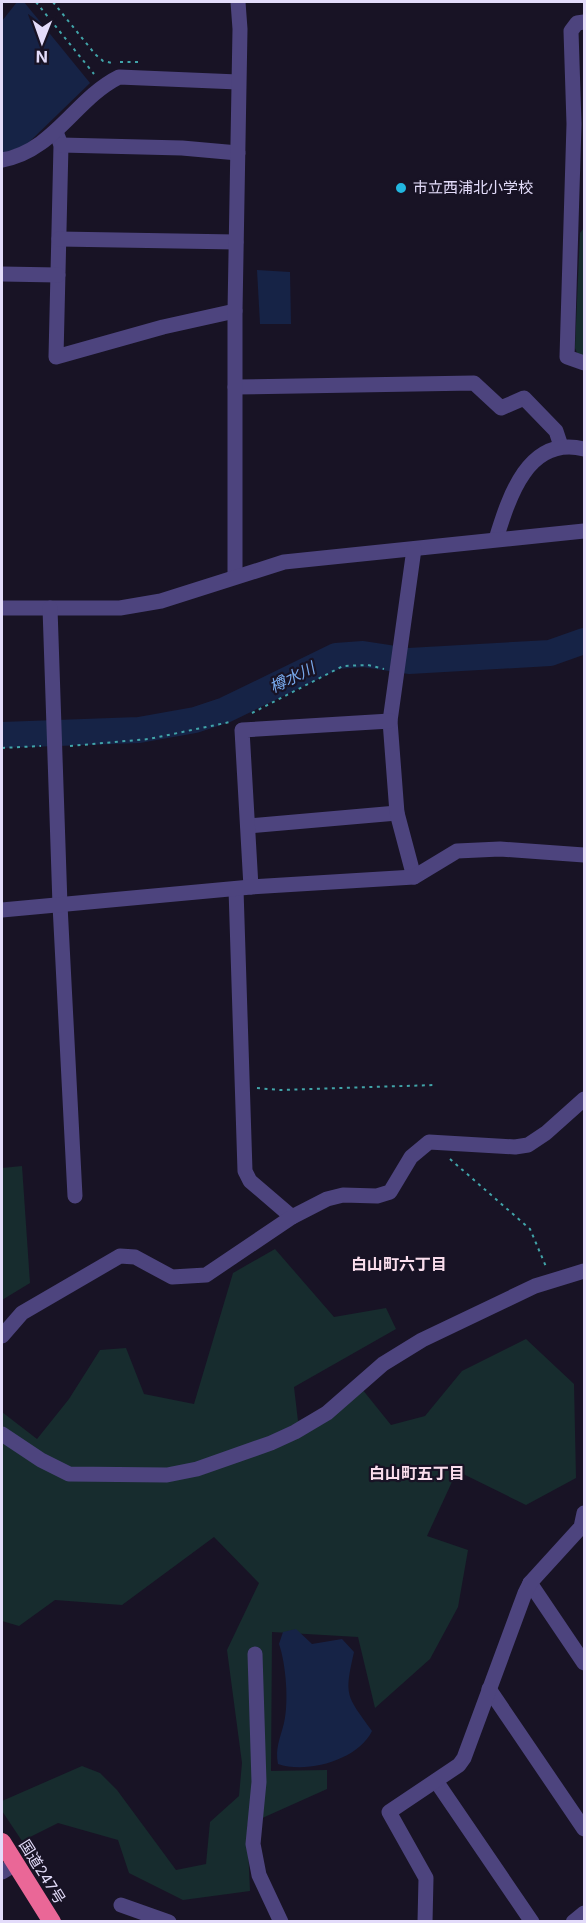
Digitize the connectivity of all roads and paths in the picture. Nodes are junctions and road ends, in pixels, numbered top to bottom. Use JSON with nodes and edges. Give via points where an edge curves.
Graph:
{"nodes":[{"id":1,"x":36,"y":2,"type":"edge"},
{"id":2,"x":53,"y":2,"type":"edge"},
{"id":3,"x":238,"y":2,"type":"edge"},
{"id":4,"x":585,"y":22,"type":"edge"},
{"id":5,"x":156,"y":77,"type":"junction"},
{"id":6,"x":238,"y":82,"type":"junction"},
{"id":7,"x":105,"y":84,"type":"junction"},
{"id":8,"x":579,"y":125,"type":"edge"},
{"id":9,"x":58,"y":139,"type":"junction"},
{"id":10,"x":238,"y":153,"type":"junction"},
{"id":11,"x":2,"y":160,"type":"edge"},
{"id":12,"x":578,"y":219,"type":"edge"},
{"id":13,"x":58,"y":239,"type":"junction"},
{"id":14,"x":236,"y":242,"type":"junction"},
{"id":15,"x":2,"y":274,"type":"edge"},
{"id":16,"x":58,"y":275,"type":"junction"},
{"id":17,"x":236,"y":311,"type":"junction"},
{"id":18,"x":585,"y":363,"type":"edge"},
{"id":19,"x":235,"y":387,"type":"junction"},
{"id":20,"x":561,"y":446,"type":"junction"},
{"id":21,"x":585,"y":449,"type":"edge"},
{"id":22,"x":585,"y":531,"type":"edge"},
{"id":23,"x":496,"y":539,"type":"junction"},
{"id":24,"x":414,"y":549,"type":"junction"},
{"id":25,"x":235,"y":575,"type":"junction"},
{"id":26,"x":2,"y":608,"type":"edge"},
{"id":27,"x":50,"y":608,"type":"junction"},
{"id":28,"x":399,"y":670,"type":"junction"},
{"id":29,"x":250,"y":714,"type":"dead end"},
{"id":30,"x":234,"y":721,"type":"dead end"},
{"id":31,"x":390,"y":721,"type":"junction"},
{"id":32,"x":55,"y":738,"type":"junction"},
{"id":33,"x":2,"y":748,"type":"edge"},
{"id":34,"x":397,"y":813,"type":"junction"},
{"id":35,"x":248,"y":826,"type":"junction"},
{"id":36,"x":585,"y":855,"type":"edge"},
{"id":37,"x":414,"y":877,"type":"junction"},
{"id":38,"x":244,"y":888,"type":"junction"},
{"id":39,"x":60,"y":905,"type":"junction"},
{"id":40,"x":2,"y":910,"type":"edge"},
{"id":41,"x":434,"y":1085,"type":"dead end"},
{"id":42,"x":242,"y":1086,"type":"junction"},
{"id":43,"x":585,"y":1099,"type":"edge"},
{"id":44,"x":439,"y":1141,"type":"junction"},
{"id":45,"x":75,"y":1196,"type":"dead end"},
{"id":46,"x":292,"y":1217,"type":"junction"},
{"id":47,"x":585,"y":1271,"type":"edge"},
{"id":48,"x":552,"y":1281,"type":"junction"},
{"id":49,"x":2,"y":1336,"type":"edge"},
{"id":50,"x":2,"y":1434,"type":"edge"},
{"id":51,"x":585,"y":1513,"type":"edge"},
{"id":52,"x":530,"y":1583,"type":"junction"},
{"id":53,"x":255,"y":1654,"type":"dead end"},
{"id":54,"x":585,"y":1663,"type":"edge"},
{"id":55,"x":489,"y":1689,"type":"junction"},
{"id":56,"x":436,"y":1781,"type":"junction"},
{"id":57,"x":585,"y":1829,"type":"edge"},
{"id":58,"x":2,"y":1842,"type":"edge"},
{"id":59,"x":8,"y":1868,"type":"edge"},
{"id":60,"x":121,"y":1905,"type":"dead end"},
{"id":61,"x":585,"y":1913,"type":"edge"},
{"id":62,"x":52,"y":1922,"type":"edge"},
{"id":63,"x":169,"y":1922,"type":"edge"},
{"id":64,"x":281,"y":1922,"type":"edge"},
{"id":65,"x":426,"y":1922,"type":"edge"},
{"id":66,"x":532,"y":1922,"type":"edge"},
{"id":67,"x":573,"y":1922,"type":"edge"}],
"edges":[{"from":1,"to":7,"type":"path"},
{"from":2,"to":5,"type":"path","via":[[103,61],[132,60],[153,69]]},
{"from":3,"to":6,"type":"street"},
{"from":4,"to":8,"type":"street","via":[[577,23],[571,31]]},
{"from":5,"to":6,"type":"street"},
{"from":5,"to":7,"type":"street","via":[[126,75]]},
{"from":6,"to":10,"type":"street"},
{"from":7,"to":9,"type":"street"},
{"from":8,"to":12,"type":"street"},
{"from":9,"to":10,"type":"street"},
{"from":9,"to":11,"type":"street","via":[[27,154]]},
{"from":9,"to":13,"type":"street"},
{"from":10,"to":14,"type":"street"},
{"from":12,"to":18,"type":"street","via":[[567,357]]},
{"from":13,"to":14,"type":"street"},
{"from":13,"to":16,"type":"street"},
{"from":14,"to":17,"type":"street"},
{"from":15,"to":16,"type":"street"},
{"from":16,"to":17,"type":"street","via":[[56,357]]},
{"from":17,"to":19,"type":"street"},
{"from":19,"to":20,"type":"street","via":[[474,383],[501,408],[524,398],[556,431]]},
{"from":19,"to":25,"type":"street"},
{"from":20,"to":21,"type":"street"},
{"from":20,"to":23,"type":"street","via":[[530,464],[510,494]]},
{"from":22,"to":23,"type":"street"},
{"from":23,"to":24,"type":"street"},
{"from":24,"to":25,"type":"street","via":[[284,562]]},
{"from":24,"to":28,"type":"street"},
{"from":25,"to":27,"type":"street","via":[[160,601],[120,608]]},
{"from":26,"to":27,"type":"street"},
{"from":27,"to":32,"type":"street"},
{"from":28,"to":29,"type":"path","via":[[343,666]]},
{"from":28,"to":31,"type":"street"},
{"from":30,"to":32,"type":"path","via":[[149,739]]},
{"from":31,"to":34,"type":"street"},
{"from":31,"to":35,"type":"street","via":[[242,730]]},
{"from":32,"to":33,"type":"path"},
{"from":32,"to":39,"type":"street"},
{"from":34,"to":35,"type":"street"},
{"from":34,"to":37,"type":"street"},
{"from":35,"to":38,"type":"street"},
{"from":36,"to":37,"type":"street","via":[[500,849],[457,851]]},
{"from":37,"to":38,"type":"street"},
{"from":38,"to":39,"type":"street"},
{"from":38,"to":42,"type":"street"},
{"from":39,"to":40,"type":"street"},
{"from":39,"to":45,"type":"street"},
{"from":41,"to":42,"type":"path","via":[[280,1090]]},
{"from":42,"to":46,"type":"street","via":[[247,1176]]},
{"from":43,"to":44,"type":"street","via":[[528,1145]]},
{"from":44,"to":46,"type":"street","via":[[417,1150],[390,1192],[327,1199]]},
{"from":44,"to":48,"type":"path","via":[[446,1155],[531,1229]]},
{"from":46,"to":49,"type":"street","via":[[206,1275],[172,1277],[135,1257],[120,1256],[22,1313]]},
{"from":47,"to":48,"type":"street"},
{"from":48,"to":50,"type":"street","via":[[397,1355],[327,1413],[295,1432],[197,1469],[167,1475],[69,1474]]},
{"from":51,"to":52,"type":"street","via":[[581,1527]]},
{"from":52,"to":54,"type":"street"},
{"from":52,"to":55,"type":"street"},
{"from":53,"to":64,"type":"street","via":[[258,1782],[253,1844],[259,1875]]},
{"from":55,"to":56,"type":"street","via":[[464,1758]]},
{"from":55,"to":57,"type":"street"},
{"from":56,"to":65,"type":"street","via":[[389,1812],[426,1878]]},
{"from":56,"to":66,"type":"street"},
{"from":58,"to":59,"type":"highway","name":"国道247号"},
{"from":59,"to":62,"type":"highway","name":"国道247号"},
{"from":60,"to":63,"type":"street"},
{"from":61,"to":67,"type":"street"}]}
